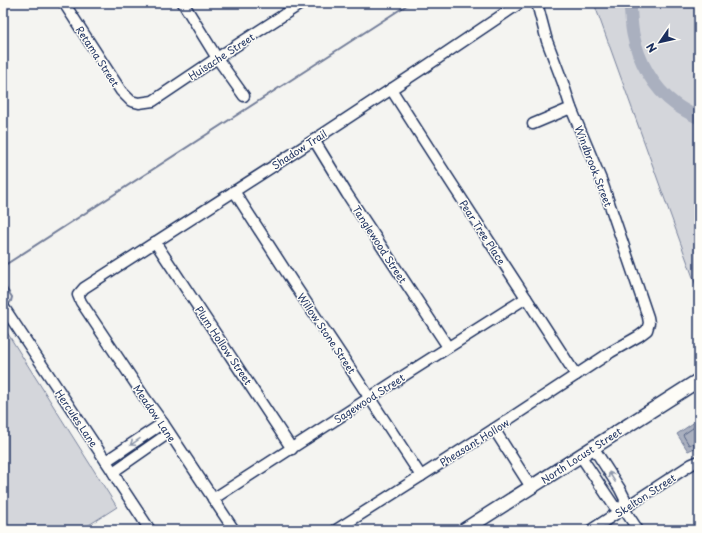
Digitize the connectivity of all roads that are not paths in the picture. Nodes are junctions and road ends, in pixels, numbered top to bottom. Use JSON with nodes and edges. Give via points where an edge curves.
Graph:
{"nodes":[{"id":1,"x":64,"y":3,"type":"edge"},
{"id":2,"x":182,"y":3,"type":"edge"},
{"id":3,"x":302,"y":3,"type":"edge"},
{"id":4,"x":520,"y":3,"type":"edge"},
{"id":5,"x":536,"y":3,"type":"edge"},
{"id":6,"x":217,"y":58,"type":"junction"},
{"id":7,"x":391,"y":89,"type":"junction"},
{"id":8,"x":244,"y":96,"type":"dead end"},
{"id":9,"x":139,"y":103,"type":"joint"},
{"id":10,"x":571,"y":108,"type":"junction"},
{"id":11,"x":533,"y":124,"type":"dead end"},
{"id":12,"x":314,"y":140,"type":"junction"},
{"id":13,"x":234,"y":191,"type":"junction"},
{"id":14,"x":155,"y":242,"type":"junction"},
{"id":15,"x":78,"y":295,"type":"joint"},
{"id":16,"x":526,"y":298,"type":"junction"},
{"id":17,"x":3,"y":306,"type":"edge"},
{"id":18,"x":647,"y":330,"type":"joint"},
{"id":19,"x":448,"y":347,"type":"junction"},
{"id":20,"x":576,"y":376,"type":"junction"},
{"id":21,"x":699,"y":380,"type":"edge"},
{"id":22,"x":369,"y":397,"type":"junction"},
{"id":23,"x":163,"y":423,"type":"junction"},
{"id":24,"x":494,"y":430,"type":"junction"},
{"id":25,"x":169,"y":433,"type":"junction"},
{"id":26,"x":593,"y":447,"type":"junction"},
{"id":27,"x":292,"y":449,"type":"junction"},
{"id":28,"x":580,"y":455,"type":"junction"},
{"id":29,"x":106,"y":461,"type":"junction"},
{"id":30,"x":699,"y":461,"type":"edge"},
{"id":31,"x":114,"y":472,"type":"junction"},
{"id":32,"x":420,"y":476,"type":"junction"},
{"id":33,"x":531,"y":486,"type":"junction"},
{"id":34,"x":213,"y":499,"type":"junction"},
{"id":35,"x":624,"y":509,"type":"junction"},
{"id":36,"x":150,"y":530,"type":"edge"},
{"id":37,"x":234,"y":530,"type":"edge"},
{"id":38,"x":336,"y":530,"type":"edge"},
{"id":39,"x":464,"y":530,"type":"edge"},
{"id":40,"x":591,"y":530,"type":"edge"},
{"id":41,"x":638,"y":530,"type":"edge"}],
"edges":[{"from":1,"to":9,"type":"street","name":"Retama Street","via":[[121,91],[131,101]]},
{"from":2,"to":6,"type":"street"},
{"from":3,"to":6,"type":"street","name":"Huisache Street"},
{"from":4,"to":7,"type":"street","name":"Shadow Trail"},
{"from":5,"to":10,"type":"street","name":"Windbrook Street"},
{"from":6,"to":8,"type":"street"},
{"from":6,"to":9,"type":"street","name":"Huisache Street","via":[[153,101]]},
{"from":7,"to":12,"type":"street","name":"Shadow Trail"},
{"from":7,"to":16,"type":"street","name":"Pear Tree Place"},
{"from":10,"to":11,"type":"street"},
{"from":10,"to":18,"type":"street","name":"Windbrook Street","via":[[604,188],[648,317]]},
{"from":12,"to":13,"type":"street","name":"Shadow Trail"},
{"from":12,"to":19,"type":"street","name":"Tanglewood Street"},
{"from":13,"to":14,"type":"street","name":"Shadow Trail"},
{"from":13,"to":22,"type":"street","name":"Willow Stone Street"},
{"from":14,"to":15,"type":"street","name":"Shadow Trail","via":[[84,288]]},
{"from":14,"to":27,"type":"street","name":"Plum Hollow Street"},
{"from":15,"to":23,"type":"street","name":"Meadow Lane","via":[[80,302]]},
{"from":16,"to":19,"type":"street","name":"Sagewood Street"},
{"from":16,"to":20,"type":"street","name":"Pear Tree Place"},
{"from":17,"to":29,"type":"street","name":"Hercules Lane"},
{"from":18,"to":20,"type":"street","name":"Pheasant Hollow"},
{"from":19,"to":22,"type":"street","name":"Sagewood Street"},
{"from":20,"to":24,"type":"street","name":"Pheasant Hollow"},
{"from":21,"to":26,"type":"main road","name":"North Locust Street"},
{"from":22,"to":27,"type":"street","name":"Sagewood Street"},
{"from":22,"to":32,"type":"street","name":"Willow Stone Street"},
{"from":23,"to":25,"type":"street","name":"Meadow Lane"},
{"from":23,"to":29,"type":"street","one_way":true},
{"from":24,"to":32,"type":"street","name":"Pheasant Hollow"},
{"from":24,"to":33,"type":"street"},
{"from":25,"to":31,"type":"street"},
{"from":25,"to":34,"type":"street","name":"Meadow Lane"},
{"from":26,"to":28,"type":"main road","name":"North Locust Street"},
{"from":35,"to":26,"type":"street","one_way":true,"via":[[625,499]]},
{"from":27,"to":34,"type":"street","name":"Sagewood Street"},
{"from":28,"to":33,"type":"main road","name":"North Locust Street"},
{"from":28,"to":35,"type":"street","via":[[614,506]]},
{"from":29,"to":31,"type":"street","name":"Hercules Lane"},
{"from":30,"to":35,"type":"street","name":"Skelton Street"},
{"from":31,"to":36,"type":"street","name":"Hercules Lane"},
{"from":32,"to":38,"type":"street","name":"Pheasant Hollow"},
{"from":33,"to":39,"type":"main road","name":"North Locust Street"},
{"from":34,"to":37,"type":"street","name":"Meadow Lane"},
{"from":35,"to":40,"type":"street","name":"Skelton Street"},
{"from":35,"to":41,"type":"street"}]}
